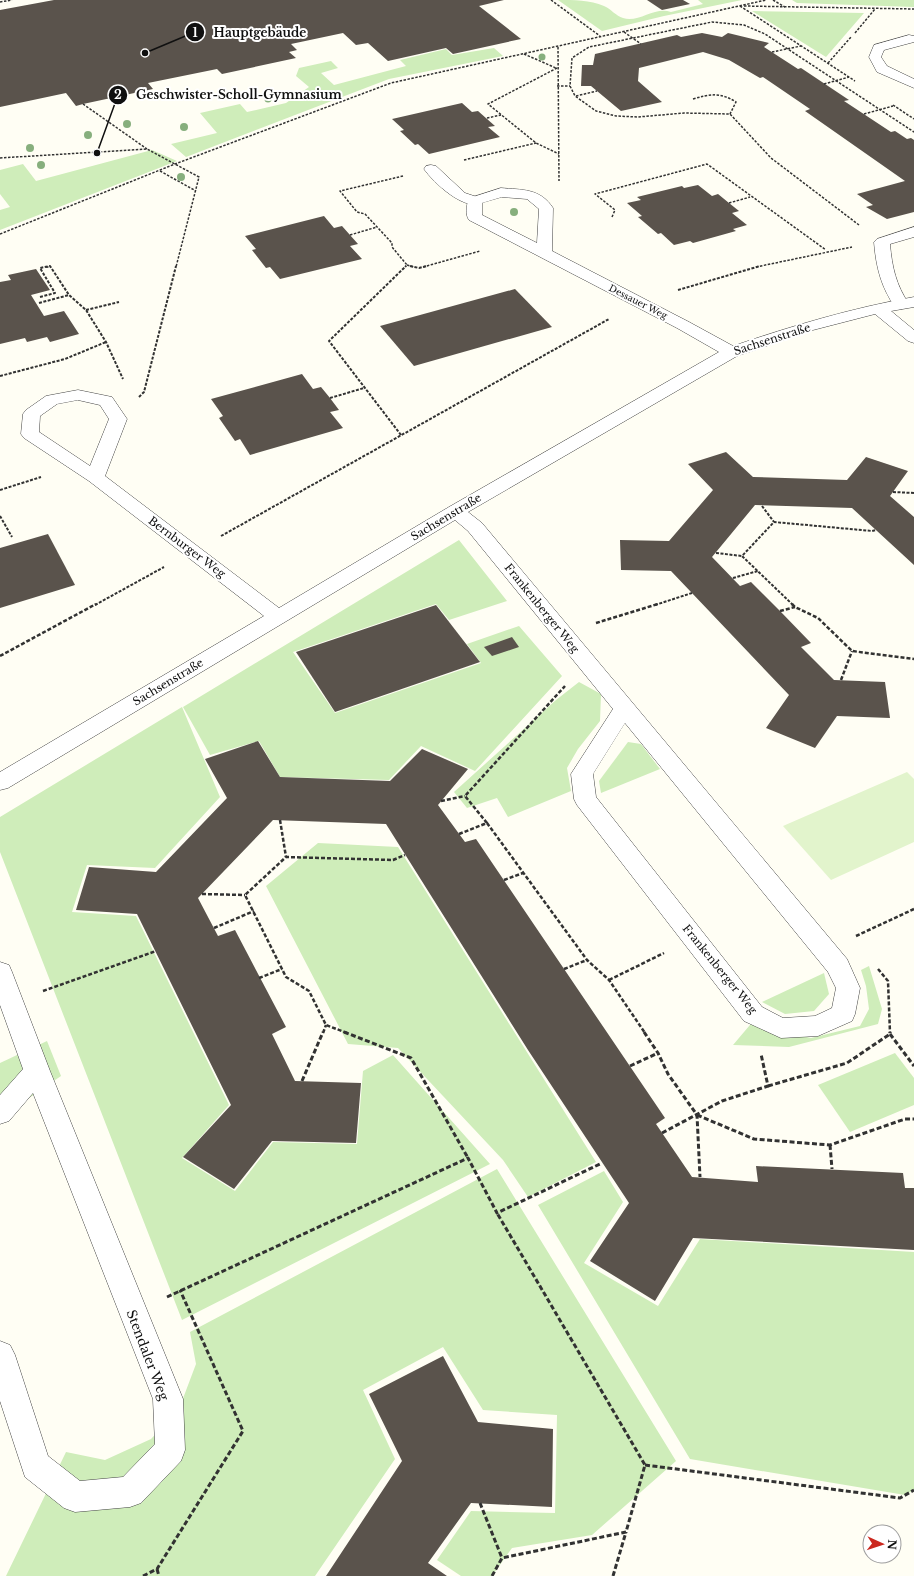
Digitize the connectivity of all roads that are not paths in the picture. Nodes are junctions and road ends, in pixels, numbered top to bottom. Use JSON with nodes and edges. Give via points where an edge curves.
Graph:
{"nodes":[{"id":1,"x":909,"y":39,"type":"dead end"},
{"id":2,"x":914,"y":84,"type":"edge"},
{"id":3,"x":431,"y":169,"type":"road end"},
{"id":4,"x":475,"y":200,"type":"junction"},
{"id":5,"x":914,"y":232,"type":"edge"},
{"id":6,"x":544,"y":253,"type":"junction"},
{"id":7,"x":908,"y":303,"type":"edge"},
{"id":8,"x":878,"y":308,"type":"junction"},
{"id":9,"x":914,"y":338,"type":"edge"},
{"id":10,"x":731,"y":352,"type":"junction"},
{"id":11,"x":95,"y":477,"type":"junction"},
{"id":12,"x":456,"y":511,"type":"junction"},
{"id":13,"x":278,"y":617,"type":"junction"},
{"id":14,"x":624,"y":708,"type":"junction"},
{"id":15,"x":0,"y":782,"type":"edge"},
{"id":16,"x":0,"y":972,"type":"edge"},
{"id":17,"x":37,"y":1071,"type":"junction"},
{"id":18,"x":0,"y":1113,"type":"edge"},
{"id":19,"x":0,"y":1355,"type":"edge"}],
"edges":[{"from":1,"to":2,"type":"street","via":[[879,48],[874,57],[882,69]]},
{"from":3,"to":4,"type":"street","via":[[460,196]]},
{"from":4,"to":6,"type":"street","name":"Dessauer Weg","via":[[474,217]]},
{"from":4,"to":6,"type":"street","via":[[501,192],[531,195],[546,208]]},
{"from":5,"to":7,"type":"street","via":[[882,242],[887,275],[893,293]]},
{"from":6,"to":10,"type":"street","name":"Dessauer Weg","via":[[683,324]]},
{"from":7,"to":8,"type":"street","name":"Sachsenstraße"},
{"from":8,"to":9,"type":"street"},
{"from":8,"to":10,"type":"street","name":"Sachsenstraße","via":[[807,327]]},
{"from":10,"to":12,"type":"street","name":"Sachsenstraße"},
{"from":11,"to":11,"type":"street","name":"Bernburger Weg","via":[[118,419],[106,401],[78,395],[52,400],[32,414],[30,434]]},
{"from":11,"to":13,"type":"street","name":"Bernburger Weg"},
{"from":12,"to":13,"type":"street","name":"Sachsenstraße"},
{"from":12,"to":14,"type":"street","name":"Frankenberger Weg","via":[[475,527]]},
{"from":13,"to":15,"type":"street","name":"Sachsenstraße"},
{"from":14,"to":14,"type":"street","name":"Frankenberger Weg","via":[[582,774],[585,799],[754,1014],[781,1028],[818,1026],[843,1014],[848,988],[838,966]]},
{"from":16,"to":17,"type":"street","name":"Stendaler Weg"},
{"from":17,"to":18,"type":"street"},
{"from":17,"to":19,"type":"street","name":"Stendaler Weg","via":[[168,1399],[170,1450],[130,1492],[75,1497],[36,1466]]}]}
